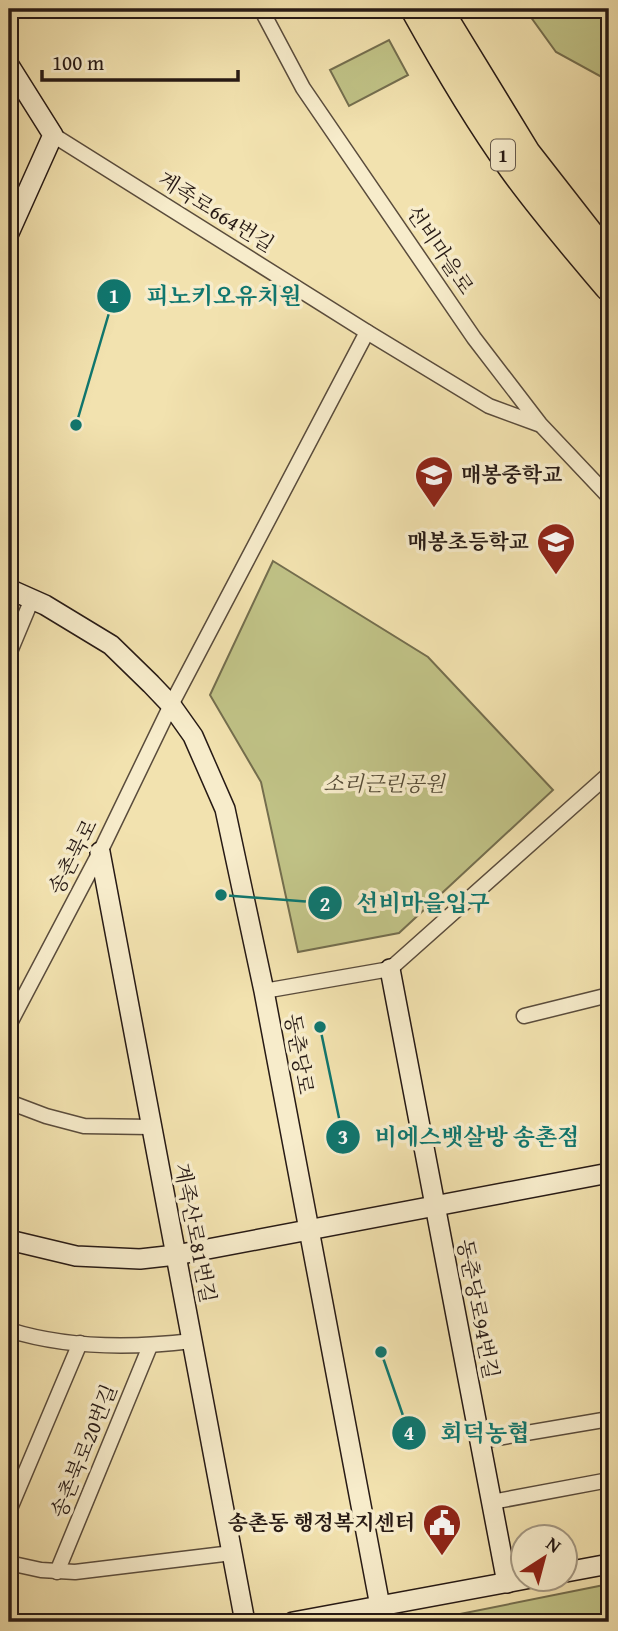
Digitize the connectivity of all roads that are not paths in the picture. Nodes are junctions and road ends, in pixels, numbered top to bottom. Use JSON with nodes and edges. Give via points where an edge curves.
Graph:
{"nodes":[{"id":1,"x":261,"y":9,"type":"edge"},
{"id":2,"x":414,"y":9,"type":"edge"},
{"id":3,"x":439,"y":9,"type":"edge"},
{"id":4,"x":9,"y":65,"type":"edge"},
{"id":5,"x":53,"y":135,"type":"junction"},
{"id":6,"x":9,"y":233,"type":"edge"},
{"id":7,"x":609,"y":258,"type":"edge"},
{"id":8,"x":609,"y":288,"type":"edge"},
{"id":9,"x":367,"y":332,"type":"junction"},
{"id":10,"x":540,"y":424,"type":"junction"},
{"id":11,"x":609,"y":497,"type":"edge"},
{"id":12,"x":9,"y":589,"type":"edge"},
{"id":13,"x":32,"y":599,"type":"junction"},
{"id":14,"x":9,"y":654,"type":"edge"},
{"id":15,"x":171,"y":705,"type":"junction"},
{"id":16,"x":609,"y":774,"type":"edge"},
{"id":17,"x":100,"y":852,"type":"junction"},
{"id":18,"x":390,"y":969,"type":"junction"},
{"id":19,"x":264,"y":990,"type":"junction"},
{"id":20,"x":609,"y":995,"type":"edge"},
{"id":21,"x":524,"y":1016,"type":"dead end"},
{"id":22,"x":9,"y":1025,"type":"edge"},
{"id":23,"x":9,"y":1102,"type":"edge"},
{"id":24,"x":151,"y":1127,"type":"junction"},
{"id":25,"x":609,"y":1173,"type":"edge"},
{"id":26,"x":435,"y":1208,"type":"junction"},
{"id":27,"x":308,"y":1232,"type":"junction"},
{"id":28,"x":9,"y":1240,"type":"edge"},
{"id":29,"x":176,"y":1255,"type":"junction"},
{"id":30,"x":9,"y":1330,"type":"edge"},
{"id":31,"x":192,"y":1341,"type":"junction"},
{"id":32,"x":80,"y":1343,"type":"junction"},
{"id":33,"x":150,"y":1346,"type":"junction"},
{"id":34,"x":609,"y":1419,"type":"edge"},
{"id":35,"x":480,"y":1441,"type":"junction"},
{"id":36,"x":609,"y":1480,"type":"edge"},
{"id":37,"x":492,"y":1502,"type":"junction"},
{"id":38,"x":9,"y":1511,"type":"edge"},
{"id":39,"x":232,"y":1553,"type":"junction"},
{"id":40,"x":9,"y":1563,"type":"edge"},
{"id":41,"x":609,"y":1564,"type":"edge"},
{"id":42,"x":580,"y":1569,"type":"edge"},
{"id":43,"x":57,"y":1572,"type":"junction"},
{"id":44,"x":510,"y":1582,"type":"edge"},
{"id":45,"x":507,"y":1583,"type":"junction"},
{"id":46,"x":381,"y":1614,"type":"edge"},
{"id":47,"x":245,"y":1622,"type":"edge"},
{"id":48,"x":293,"y":1622,"type":"edge"}],
"edges":[{"from":1,"to":10,"type":"street","name":"선비마을로","via":[[303,88],[474,338]]},
{"from":2,"to":8,"type":"highway","number":"1","via":[[511,167]]},
{"from":3,"to":7,"type":"highway","number":"1","via":[[527,153]]},
{"from":4,"to":5,"type":"main road","name":"계족로664번길"},
{"from":5,"to":6,"type":"main road"},
{"from":5,"to":9,"type":"street","name":"계족로664번길"},
{"from":9,"to":10,"type":"street","name":"계족로664번길","via":[[489,406]]},
{"from":9,"to":15,"type":"street","name":"송촌북로"},
{"from":10,"to":11,"type":"street","name":"선비마을로"},
{"from":12,"to":13,"type":"main road","name":"동춘당로"},
{"from":13,"to":14,"type":"street"},
{"from":13,"to":15,"type":"main road","name":"동춘당로","via":[[111,645]]},
{"from":15,"to":17,"type":"street","name":"송촌북로"},
{"from":15,"to":19,"type":"main road","name":"동춘당로","via":[[193,736],[225,809]]},
{"from":16,"to":18,"type":"street"},
{"from":17,"to":22,"type":"street","name":"송촌북로"},
{"from":17,"to":24,"type":"main road","name":"계족산로81번길"},
{"from":18,"to":19,"type":"street"},
{"from":18,"to":26,"type":"main road","name":"동춘당로94번길"},
{"from":19,"to":27,"type":"main road","name":"동춘당로"},
{"from":20,"to":21,"type":"street"},
{"from":23,"to":24,"type":"street","via":[[84,1126]]},
{"from":24,"to":29,"type":"main road","name":"계족산로81번길"},
{"from":25,"to":26,"type":"main road"},
{"from":26,"to":27,"type":"main road"},
{"from":26,"to":35,"type":"main road","name":"동춘당로94번길"},
{"from":27,"to":29,"type":"main road"},
{"from":27,"to":46,"type":"main road","name":"동춘당로"},
{"from":28,"to":29,"type":"main road","via":[[76,1256],[140,1259]]},
{"from":29,"to":31,"type":"main road","name":"계족산로81번길"},
{"from":30,"to":32,"type":"street"},
{"from":31,"to":33,"type":"street"},
{"from":31,"to":39,"type":"main road","name":"계족산로81번길"},
{"from":32,"to":33,"type":"street"},
{"from":32,"to":38,"type":"street"},
{"from":33,"to":43,"type":"street","name":"송촌북로20번길"},
{"from":34,"to":35,"type":"street"},
{"from":35,"to":37,"type":"main road","name":"동춘당로94번길"},
{"from":36,"to":37,"type":"street"},
{"from":37,"to":45,"type":"main road","name":"동춘당로94번길"},
{"from":39,"to":43,"type":"street"},
{"from":39,"to":47,"type":"main road","name":"계족산로81번길"},
{"from":40,"to":43,"type":"street"},
{"from":41,"to":42,"type":"main road"},
{"from":44,"to":45,"type":"main road"},
{"from":45,"to":46,"type":"main road"},
{"from":46,"to":48,"type":"main road"}]}
